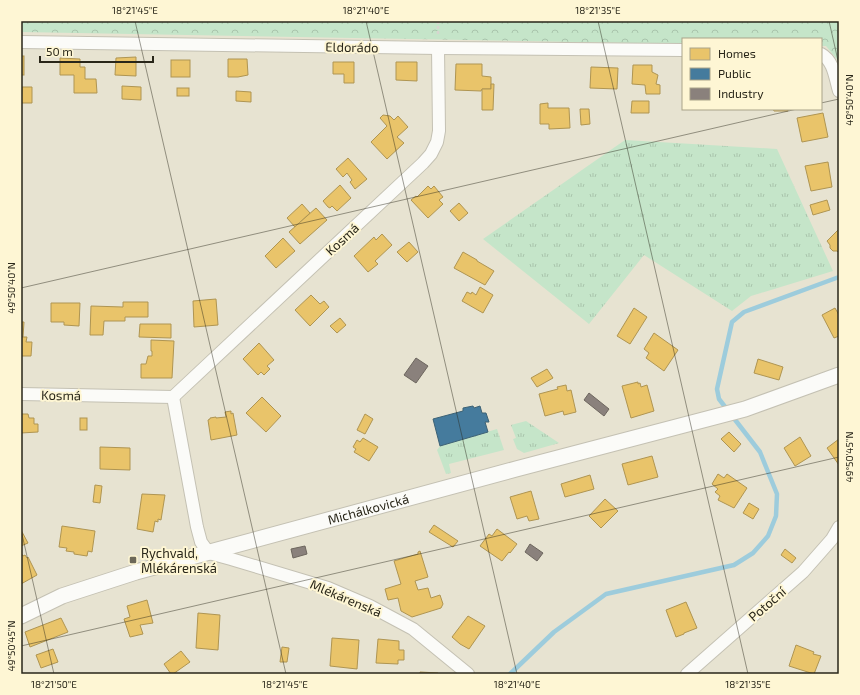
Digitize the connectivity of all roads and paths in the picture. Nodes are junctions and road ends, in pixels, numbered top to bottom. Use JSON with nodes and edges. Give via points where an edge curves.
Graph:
{"nodes":[{"id":1,"x":21,"y":42,"type":"edge"},
{"id":2,"x":438,"y":48,"type":"junction"},
{"id":3,"x":682,"y":50,"type":"edge"},
{"id":4,"x":822,"y":54,"type":"edge"},
{"id":5,"x":839,"y":91,"type":"edge"},
{"id":6,"x":839,"y":375,"type":"edge"},
{"id":7,"x":21,"y":394,"type":"edge"},
{"id":8,"x":173,"y":397,"type":"junction"},
{"id":9,"x":839,"y":527,"type":"edge"},
{"id":10,"x":209,"y":553,"type":"junction"},
{"id":11,"x":21,"y":616,"type":"edge"},
{"id":12,"x":468,"y":674,"type":"edge"},
{"id":13,"x":687,"y":674,"type":"edge"}],
"edges":[{"from":1,"to":2,"type":"street","name":"Eldorádo"},
{"from":2,"to":3,"type":"street","name":"Eldorádo"},
{"from":2,"to":8,"type":"street","name":"Kosmá","via":[[439,131],[431,154]]},
{"from":4,"to":5,"type":"street","via":[[831,63]]},
{"from":6,"to":10,"type":"street","name":"Michálkovická","via":[[745,409]]},
{"from":7,"to":8,"type":"street","name":"Kosmá"},
{"from":8,"to":10,"type":"street","via":[[197,527],[201,542]]},
{"from":9,"to":13,"type":"street","name":"Potoční","via":[[804,572]]},
{"from":10,"to":11,"type":"street","name":"Michálkovická","via":[[136,572],[62,596]]},
{"from":10,"to":12,"type":"street","name":"Mlékárenská","via":[[328,588],[370,606],[413,629]]}]}
